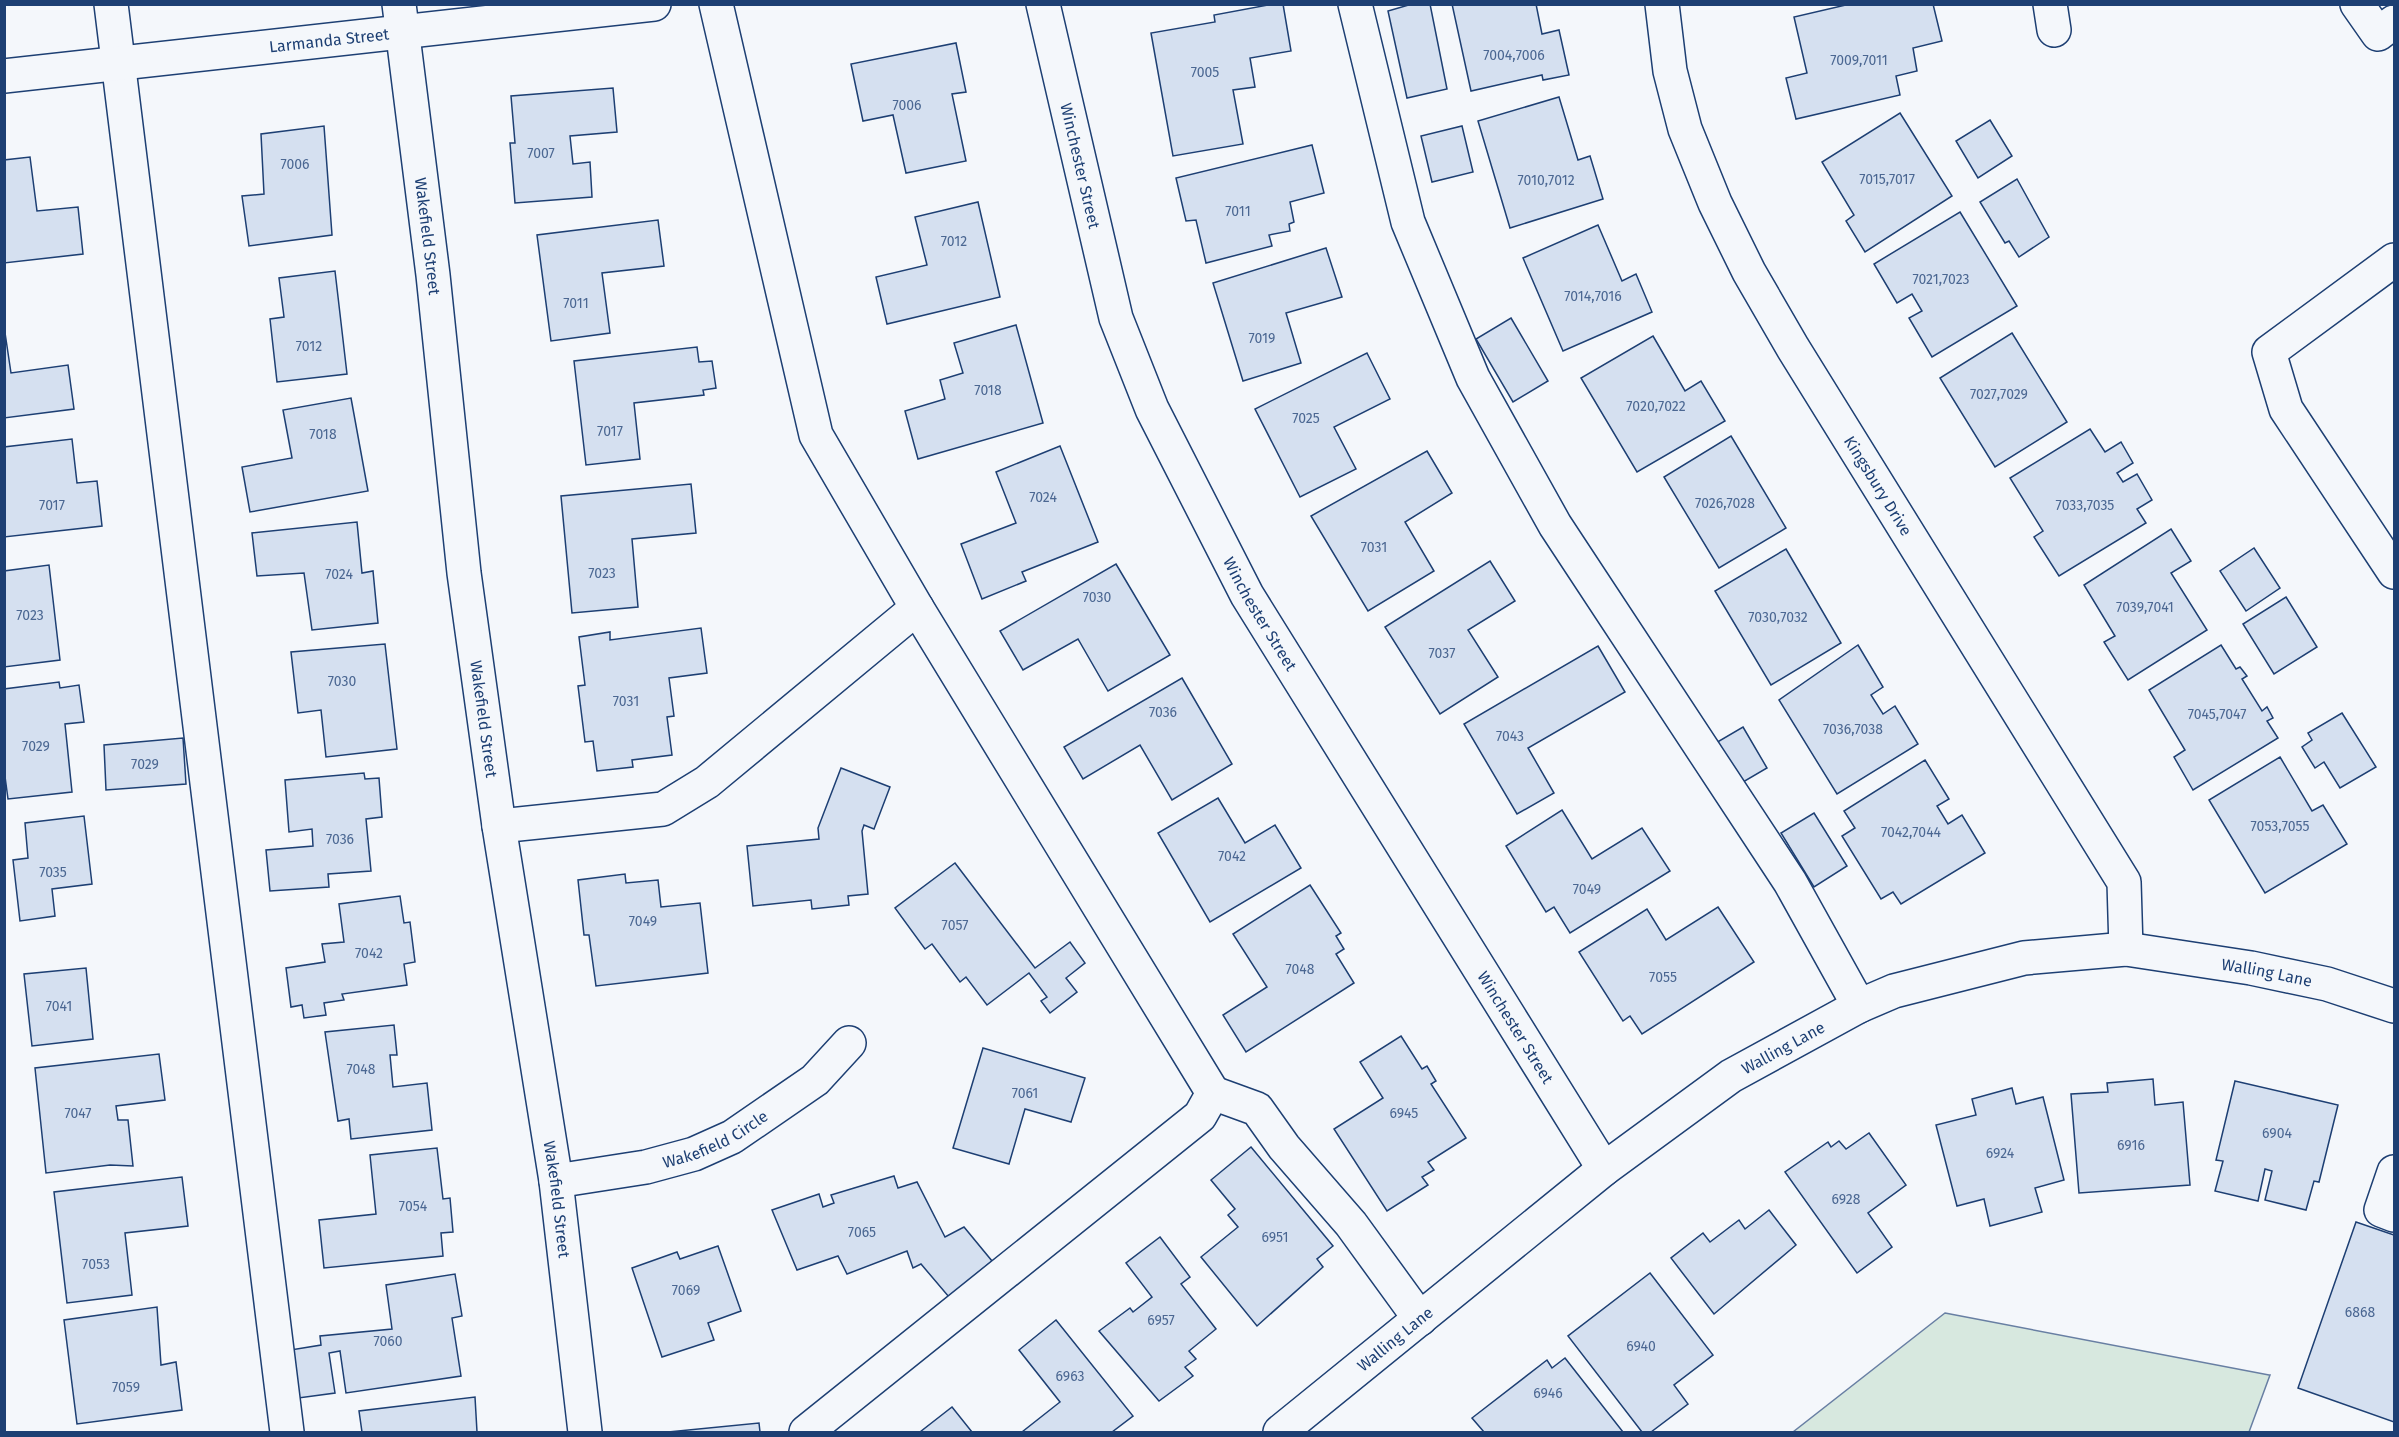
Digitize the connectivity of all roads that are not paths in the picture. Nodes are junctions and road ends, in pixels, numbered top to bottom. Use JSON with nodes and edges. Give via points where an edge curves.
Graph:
{"nodes":[{"id":1,"x":111,"y":4,"type":"edge"},
{"id":2,"x":654,"y":4,"type":"edge"},
{"id":3,"x":716,"y":4,"type":"edge"},
{"id":4,"x":1043,"y":4,"type":"edge"},
{"id":5,"x":1355,"y":4,"type":"edge"},
{"id":6,"x":1662,"y":4,"type":"edge"},
{"id":7,"x":2357,"y":4,"type":"edge"},
{"id":8,"x":401,"y":19,"type":"edge"},
{"id":9,"x":2394,"y":22,"type":"edge"},
{"id":10,"x":119,"y":64,"type":"junction"},
{"id":11,"x":4,"y":76,"type":"edge"},
{"id":12,"x":2394,"y":260,"type":"edge"},
{"id":13,"x":2394,"y":572,"type":"edge"},
{"id":14,"x":917,"y":608,"type":"junction"},
{"id":15,"x":499,"y":826,"type":"junction"},
{"id":16,"x":2126,"y":949,"type":"junction"},
{"id":17,"x":1859,"y":1006,"type":"junction"},
{"id":18,"x":2394,"y":1006,"type":"edge"},
{"id":19,"x":849,"y":1043,"type":"dead end"},
{"id":20,"x":1214,"y":1093,"type":"junction"},
{"id":21,"x":1604,"y":1169,"type":"junction"},
{"id":22,"x":2394,"y":1172,"type":"edge"},
{"id":23,"x":556,"y":1181,"type":"junction"},
{"id":24,"x":2394,"y":1215,"type":"edge"},
{"id":25,"x":1420,"y":1319,"type":"junction"},
{"id":26,"x":287,"y":1432,"type":"edge"},
{"id":27,"x":585,"y":1432,"type":"edge"},
{"id":28,"x":806,"y":1432,"type":"edge"},
{"id":29,"x":1280,"y":1432,"type":"edge"}],
"edges":[{"from":1,"to":10,"type":"street"},
{"from":2,"to":8,"type":"street","name":"Larmanda Street"},
{"from":3,"to":14,"type":"street","via":[[816,435]]},
{"from":4,"to":21,"type":"street","name":"Winchester Street","via":[[1116,318],[1152,409],[1246,595]]},
{"from":5,"to":17,"type":"street","via":[[1408,222],[1473,378],[1555,525],[1790,882]]},
{"from":6,"to":16,"type":"street","name":"Kingsbury Drive","via":[[1670,71],[1685,129],[1715,203],[1793,348],[2124,882]]},
{"from":7,"to":9,"type":"street","via":[[2378,34]]},
{"from":8,"to":10,"type":"street","name":"Larmanda Street"},
{"from":8,"to":15,"type":"street","name":"Wakefield Street","via":[[464,573]]},
{"from":10,"to":11,"type":"street","name":"Larmanda Street"},
{"from":10,"to":26,"type":"street"},
{"from":12,"to":13,"type":"street","via":[[2269,352],[2286,409]]},
{"from":14,"to":15,"type":"street","via":[[707,782],[663,809]]},
{"from":14,"to":20,"type":"street"},
{"from":15,"to":23,"type":"street","name":"Wakefield Street"},
{"from":16,"to":17,"type":"street","name":"Walling Lane","via":[[2024,958],[1894,991]]},
{"from":16,"to":18,"type":"street","name":"Walling Lane","via":[[2316,981]]},
{"from":17,"to":21,"type":"street","name":"Walling Lane","via":[[1731,1076]]},
{"from":19,"to":23,"type":"street","name":"Wakefield Circle","via":[[815,1080],[732,1137],[694,1154],[646,1167]]},
{"from":20,"to":25,"type":"street","via":[[1257,1109],[1284,1147],[1351,1224]]},
{"from":20,"to":28,"type":"street","via":[[1200,1116]]},
{"from":21,"to":25,"type":"street","name":"Walling Lane"},
{"from":22,"to":24,"type":"street","via":[[2381,1210]]},
{"from":23,"to":27,"type":"street","name":"Wakefield Street"},
{"from":25,"to":29,"type":"street","name":"Walling Lane"}]}
